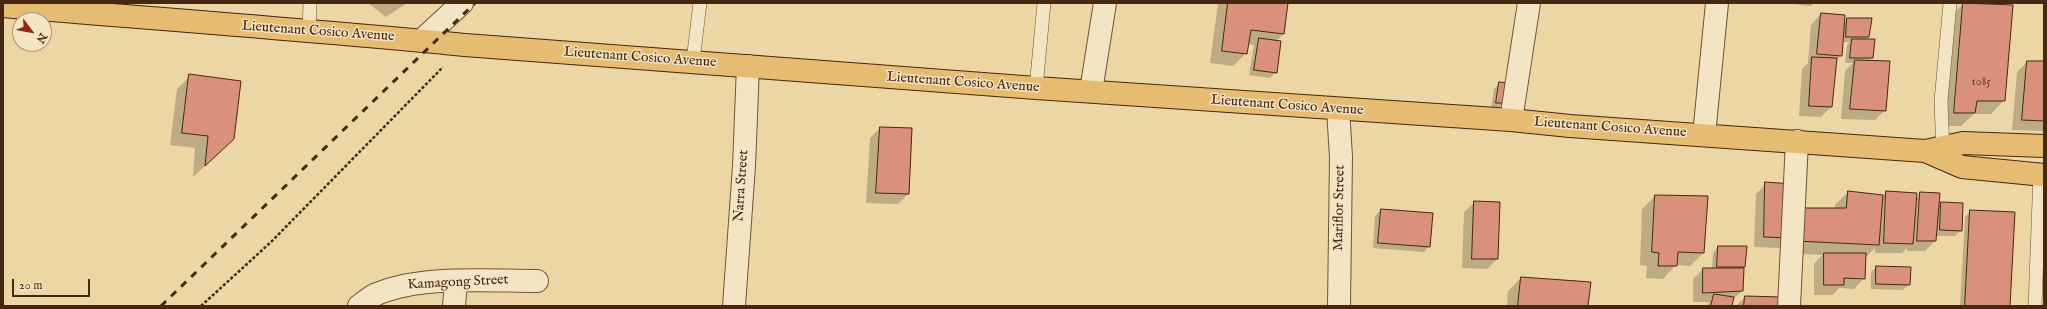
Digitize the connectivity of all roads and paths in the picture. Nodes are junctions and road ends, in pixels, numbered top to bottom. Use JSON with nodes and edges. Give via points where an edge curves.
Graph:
{"nodes":[{"id":1,"x":310,"y":3,"type":"edge"},
{"id":2,"x":462,"y":3,"type":"edge"},
{"id":3,"x":700,"y":3,"type":"edge"},
{"id":4,"x":1044,"y":3,"type":"edge"},
{"id":5,"x":1105,"y":3,"type":"edge"},
{"id":6,"x":1529,"y":3,"type":"edge"},
{"id":7,"x":1717,"y":3,"type":"edge"},
{"id":8,"x":1950,"y":3,"type":"edge"},
{"id":9,"x":3,"y":6,"type":"edge"},
{"id":10,"x":309,"y":32,"type":"junction"},
{"id":11,"x":422,"y":40,"type":"junction"},
{"id":12,"x":465,"y":45,"type":"junction"},
{"id":13,"x":693,"y":61,"type":"junction"},
{"id":14,"x":748,"y":66,"type":"junction"},
{"id":15,"x":1036,"y":88,"type":"junction"},
{"id":16,"x":1091,"y":91,"type":"junction"},
{"id":17,"x":1338,"y":109,"type":"junction"},
{"id":18,"x":1511,"y":120,"type":"junction"},
{"id":19,"x":1704,"y":135,"type":"junction"},
{"id":20,"x":1797,"y":141,"type":"junction"},
{"id":21,"x":2044,"y":146,"type":"edge"},
{"id":22,"x":1937,"y":152,"type":"junction"},
{"id":23,"x":2042,"y":174,"type":"edge"},
{"id":24,"x":456,"y":281,"type":"junction"},
{"id":25,"x":537,"y":281,"type":"dead end"},
{"id":26,"x":201,"y":306,"type":"edge"},
{"id":27,"x":359,"y":306,"type":"edge"},
{"id":28,"x":454,"y":306,"type":"edge"},
{"id":29,"x":734,"y":306,"type":"edge"},
{"id":30,"x":1339,"y":306,"type":"edge"},
{"id":31,"x":1789,"y":306,"type":"edge"},
{"id":32,"x":2035,"y":306,"type":"edge"}],
"edges":[{"from":1,"to":10,"type":"lane"},
{"from":2,"to":11,"type":"street"},
{"from":3,"to":13,"type":"lane"},
{"from":4,"to":15,"type":"lane"},
{"from":5,"to":16,"type":"street"},
{"from":6,"to":18,"type":"street"},
{"from":7,"to":19,"type":"street"},
{"from":8,"to":22,"type":"lane"},
{"from":9,"to":10,"type":"main road","name":"Lieutenant Cosico Avenue"},
{"from":10,"to":11,"type":"main road","name":"Lieutenant Cosico Avenue"},
{"from":11,"to":12,"type":"main road","name":"Lieutenant Cosico Avenue"},
{"from":12,"to":13,"type":"main road","name":"Lieutenant Cosico Avenue"},
{"from":12,"to":26,"type":"path","via":[[271,242]]},
{"from":13,"to":14,"type":"main road","name":"Lieutenant Cosico Avenue"},
{"from":14,"to":15,"type":"main road","name":"Lieutenant Cosico Avenue"},
{"from":14,"to":29,"type":"street","name":"Narra Street"},
{"from":15,"to":16,"type":"main road","name":"Lieutenant Cosico Avenue"},
{"from":16,"to":17,"type":"main road","name":"Lieutenant Cosico Avenue"},
{"from":17,"to":18,"type":"main road","name":"Lieutenant Cosico Avenue"},
{"from":17,"to":30,"type":"street","name":"Mariflor Street","via":[[1341,157]]},
{"from":18,"to":19,"type":"main road","name":"Lieutenant Cosico Avenue"},
{"from":19,"to":20,"type":"main road","name":"Lieutenant Cosico Avenue"},
{"from":20,"to":22,"type":"main road","name":"Lieutenant Cosico Avenue"},
{"from":20,"to":31,"type":"street"},
{"from":21,"to":22,"type":"main road","name":"Lieutenant Cosico Avenue","via":[[1963,143]]},
{"from":22,"to":23,"type":"main road","name":"Lieutenant Cosico Avenue","via":[[1962,167]]},
{"from":23,"to":32,"type":"lane"},
{"from":24,"to":25,"type":"street","name":"Kamagong Street"},
{"from":24,"to":27,"type":"street","name":"Kamagong Street","via":[[403,285],[376,294]]},
{"from":24,"to":28,"type":"street"}]}
